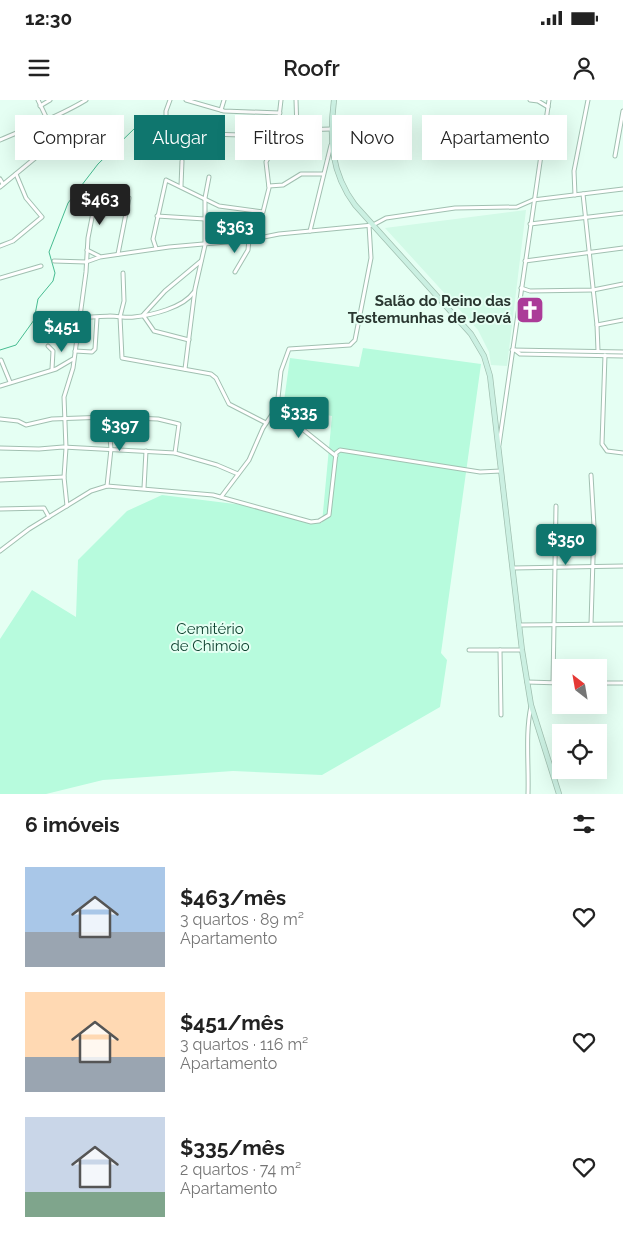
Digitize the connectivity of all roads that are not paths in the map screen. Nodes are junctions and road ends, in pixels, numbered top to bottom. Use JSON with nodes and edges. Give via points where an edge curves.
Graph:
{"nodes":[{"id":1,"x":38,"y":100,"type":"edge"},
{"id":2,"x":50,"y":100,"type":"edge"},
{"id":3,"x":86,"y":100,"type":"edge"},
{"id":4,"x":170,"y":100,"type":"edge"},
{"id":5,"x":186,"y":100,"type":"edge"},
{"id":6,"x":224,"y":100,"type":"edge"},
{"id":7,"x":281,"y":100,"type":"edge"},
{"id":8,"x":296,"y":100,"type":"edge"},
{"id":9,"x":334,"y":100,"type":"edge"},
{"id":10,"x":530,"y":100,"type":"edge"},
{"id":11,"x":549,"y":100,"type":"edge"},
{"id":12,"x":588,"y":100,"type":"edge"},
{"id":13,"x":40,"y":106,"type":"junction"},
{"id":14,"x":548,"y":107,"type":"junction"},
{"id":15,"x":221,"y":110,"type":"junction"},
{"id":16,"x":623,"y":111,"type":"edge"},
{"id":17,"x":280,"y":114,"type":"joint"},
{"id":18,"x":44,"y":115,"type":"edge"},
{"id":19,"x":61,"y":115,"type":"edge"},
{"id":20,"x":331,"y":129,"type":"junction"},
{"id":21,"x":15,"y":133,"type":"edge"},
{"id":22,"x":235,"y":135,"type":"edge"},
{"id":23,"x":0,"y":140,"type":"edge"},
{"id":24,"x":331,"y":145,"type":"junction"},
{"id":25,"x":615,"y":156,"type":"dead end"},
{"id":26,"x":33,"y":160,"type":"edge"},
{"id":27,"x":267,"y":160,"type":"edge"},
{"id":28,"x":182,"y":161,"type":"dead end"},
{"id":29,"x":16,"y":174,"type":"junction"},
{"id":30,"x":323,"y":174,"type":"junction"},
{"id":31,"x":210,"y":176,"type":"dead end"},
{"id":32,"x":0,"y":179,"type":"edge"},
{"id":33,"x":2,"y":185,"type":"edge"},
{"id":34,"x":181,"y":186,"type":"junction"},
{"id":35,"x":269,"y":186,"type":"junction"},
{"id":36,"x":98,"y":187,"type":"dead end"},
{"id":37,"x":623,"y":189,"type":"edge"},
{"id":38,"x":583,"y":194,"type":"junction"},
{"id":39,"x":575,"y":195,"type":"junction"},
{"id":40,"x":129,"y":198,"type":"dead end"},
{"id":41,"x":205,"y":198,"type":"junction"},
{"id":42,"x":533,"y":200,"type":"junction"},
{"id":43,"x":623,"y":213,"type":"edge"},
{"id":44,"x":157,"y":216,"type":"junction"},
{"id":45,"x":585,"y":217,"type":"junction"},
{"id":46,"x":205,"y":219,"type":"junction"},
{"id":47,"x":530,"y":224,"type":"junction"},
{"id":48,"x":371,"y":225,"type":"junction"},
{"id":49,"x":310,"y":231,"type":"junction"},
{"id":50,"x":249,"y":240,"type":"junction"},
{"id":51,"x":205,"y":244,"type":"junction"},
{"id":52,"x":0,"y":246,"type":"edge"},
{"id":53,"x":623,"y":248,"type":"edge"},
{"id":54,"x":157,"y":249,"type":"junction"},
{"id":55,"x":87,"y":250,"type":"junction"},
{"id":56,"x":590,"y":252,"type":"junction"},
{"id":57,"x":118,"y":254,"type":"junction"},
{"id":58,"x":100,"y":257,"type":"junction"},
{"id":59,"x":54,"y":261,"type":"dead end"},
{"id":60,"x":200,"y":261,"type":"junction"},
{"id":61,"x":524,"y":261,"type":"junction"},
{"id":62,"x":86,"y":262,"type":"junction"},
{"id":63,"x":41,"y":266,"type":"dead end"},
{"id":64,"x":235,"y":272,"type":"dead end"},
{"id":65,"x":123,"y":273,"type":"dead end"},
{"id":66,"x":0,"y":278,"type":"edge"},
{"id":67,"x":623,"y":284,"type":"edge"},
{"id":68,"x":521,"y":288,"type":"junction"},
{"id":69,"x":195,"y":289,"type":"junction"},
{"id":70,"x":593,"y":290,"type":"junction"},
{"id":71,"x":44,"y":315,"type":"dead end"},
{"id":72,"x":143,"y":315,"type":"junction"},
{"id":73,"x":120,"y":317,"type":"junction"},
{"id":74,"x":97,"y":318,"type":"junction"},
{"id":75,"x":78,"y":320,"type":"junction"},
{"id":76,"x":623,"y":320,"type":"edge"},
{"id":77,"x":598,"y":325,"type":"junction"},
{"id":78,"x":189,"y":340,"type":"junction"},
{"id":79,"x":48,"y":346,"type":"dead end"},
{"id":80,"x":514,"y":350,"type":"junction"},
{"id":81,"x":75,"y":351,"type":"junction"},
{"id":82,"x":598,"y":351,"type":"junction"},
{"id":83,"x":623,"y":352,"type":"edge"},
{"id":84,"x":605,"y":355,"type":"junction"},
{"id":85,"x":623,"y":356,"type":"edge"},
{"id":86,"x":74,"y":359,"type":"junction"},
{"id":87,"x":0,"y":360,"type":"edge"},
{"id":88,"x":52,"y":369,"type":"junction"},
{"id":89,"x":185,"y":369,"type":"junction"},
{"id":90,"x":10,"y":382,"type":"junction"},
{"id":91,"x":0,"y":386,"type":"edge"},
{"id":92,"x":277,"y":407,"type":"junction"},
{"id":93,"x":108,"y":418,"type":"junction"},
{"id":94,"x":0,"y":419,"type":"edge"},
{"id":95,"x":64,"y":419,"type":"junction"},
{"id":96,"x":266,"y":423,"type":"junction"},
{"id":97,"x":0,"y":448,"type":"edge"},
{"id":98,"x":66,"y":448,"type":"junction"},
{"id":99,"x":499,"y":448,"type":"junction"},
{"id":100,"x":112,"y":449,"type":"junction"},
{"id":101,"x":146,"y":451,"type":"junction"},
{"id":102,"x":175,"y":453,"type":"junction"},
{"id":103,"x":623,"y":453,"type":"edge"},
{"id":104,"x":336,"y":456,"type":"junction"},
{"id":105,"x":501,"y":471,"type":"junction"},
{"id":106,"x":238,"y":474,"type":"junction"},
{"id":107,"x":591,"y":475,"type":"dead end"},
{"id":108,"x":64,"y":477,"type":"junction"},
{"id":109,"x":0,"y":480,"type":"edge"},
{"id":110,"x":107,"y":486,"type":"junction"},
{"id":111,"x":144,"y":488,"type":"junction"},
{"id":112,"x":221,"y":497,"type":"junction"},
{"id":113,"x":66,"y":506,"type":"junction"},
{"id":114,"x":556,"y":506,"type":"dead end"},
{"id":115,"x":0,"y":509,"type":"edge"},
{"id":116,"x":49,"y":517,"type":"junction"},
{"id":117,"x":0,"y":551,"type":"edge"},
{"id":118,"x":623,"y":566,"type":"edge"},
{"id":119,"x":557,"y":567,"type":"junction"},
{"id":120,"x":592,"y":567,"type":"junction"},
{"id":121,"x":512,"y":568,"type":"junction"},
{"id":122,"x":591,"y":624,"type":"junction"},
{"id":123,"x":623,"y":624,"type":"edge"},
{"id":124,"x":519,"y":625,"type":"junction"},
{"id":125,"x":553,"y":625,"type":"junction"},
{"id":126,"x":469,"y":650,"type":"dead end"},
{"id":127,"x":500,"y":650,"type":"junction"},
{"id":128,"x":522,"y":650,"type":"junction"},
{"id":129,"x":553,"y":659,"type":"edge"},
{"id":130,"x":527,"y":682,"type":"junction"},
{"id":131,"x":552,"y":682,"type":"edge"},
{"id":132,"x":608,"y":683,"type":"edge"},
{"id":133,"x":623,"y":683,"type":"edge"},
{"id":134,"x":531,"y":705,"type":"junction"},
{"id":135,"x":501,"y":715,"type":"dead end"},
{"id":136,"x":528,"y":794,"type":"edge"},
{"id":137,"x":559,"y":794,"type":"edge"}],
"edges":[{"from":1,"to":13,"type":"street"},
{"from":2,"to":13,"type":"street"},
{"from":3,"to":19,"type":"street"},
{"from":4,"to":22,"type":"street","via":[[166,124],[210,134]]},
{"from":5,"to":15,"type":"street"},
{"from":6,"to":15,"type":"street"},
{"from":7,"to":17,"type":"street"},
{"from":8,"to":20,"type":"street","via":[[296,130]]},
{"from":9,"to":20,"type":"street"},
{"from":10,"to":14,"type":"street"},
{"from":11,"to":14,"type":"street"},
{"from":12,"to":39,"type":"street","via":[[574,171]]},
{"from":13,"to":18,"type":"street"},
{"from":14,"to":42,"type":"street"},
{"from":15,"to":17,"type":"street"},
{"from":16,"to":25,"type":"street"},
{"from":20,"to":24,"type":"street"},
{"from":21,"to":23,"type":"street"},
{"from":24,"to":30,"type":"street"},
{"from":24,"to":48,"type":"street","via":[[340,181]]},
{"from":26,"to":29,"type":"street"},
{"from":27,"to":35,"type":"street"},
{"from":28,"to":34,"type":"street"},
{"from":29,"to":33,"type":"street"},
{"from":29,"to":52,"type":"street","via":[[26,198],[42,217],[13,241]]},
{"from":30,"to":35,"type":"street","via":[[301,174],[283,185]]},
{"from":30,"to":49,"type":"street"},
{"from":31,"to":41,"type":"street"},
{"from":32,"to":33,"type":"street"},
{"from":34,"to":41,"type":"street"},
{"from":34,"to":44,"type":"street","via":[[168,179],[165,181]]},
{"from":35,"to":41,"type":"street","via":[[262,212],[220,206]]},
{"from":36,"to":55,"type":"street"},
{"from":37,"to":38,"type":"street"},
{"from":38,"to":39,"type":"street"},
{"from":38,"to":45,"type":"street"},
{"from":39,"to":42,"type":"street"},
{"from":40,"to":57,"type":"street"},
{"from":41,"to":46,"type":"street"},
{"from":42,"to":47,"type":"street"},
{"from":42,"to":48,"type":"street","via":[[517,207],[455,208],[386,218]]},
{"from":43,"to":45,"type":"street"},
{"from":44,"to":46,"type":"street"},
{"from":44,"to":54,"type":"street","via":[[153,239]]},
{"from":45,"to":47,"type":"street"},
{"from":45,"to":56,"type":"street"},
{"from":46,"to":51,"type":"street"},
{"from":47,"to":61,"type":"street"},
{"from":48,"to":49,"type":"street"},
{"from":48,"to":92,"type":"street","via":[[370,258],[356,340],[350,345],[289,349],[281,371]]},
{"from":48,"to":99,"type":"street","via":[[463,324],[480,348],[490,376]]},
{"from":49,"to":50,"type":"street"},
{"from":50,"to":51,"type":"street"},
{"from":50,"to":64,"type":"street","via":[[248,250]]},
{"from":51,"to":54,"type":"street"},
{"from":51,"to":60,"type":"street"},
{"from":53,"to":56,"type":"street"},
{"from":54,"to":57,"type":"street"},
{"from":55,"to":58,"type":"street"},
{"from":55,"to":62,"type":"street"},
{"from":56,"to":61,"type":"street"},
{"from":56,"to":70,"type":"street"},
{"from":57,"to":58,"type":"street"},
{"from":58,"to":62,"type":"street"},
{"from":59,"to":62,"type":"street"},
{"from":60,"to":69,"type":"street"},
{"from":60,"to":72,"type":"street"},
{"from":61,"to":68,"type":"street"},
{"from":62,"to":75,"type":"street"},
{"from":63,"to":66,"type":"street"},
{"from":65,"to":73,"type":"street","via":[[124,301]]},
{"from":67,"to":70,"type":"street"},
{"from":68,"to":70,"type":"street"},
{"from":68,"to":80,"type":"street"},
{"from":69,"to":72,"type":"street","via":[[185,302]]},
{"from":69,"to":78,"type":"street"},
{"from":70,"to":77,"type":"street"},
{"from":71,"to":75,"type":"street"},
{"from":72,"to":73,"type":"street"},
{"from":72,"to":78,"type":"street","via":[[154,331]]},
{"from":73,"to":74,"type":"street"},
{"from":73,"to":89,"type":"street","via":[[122,358]]},
{"from":74,"to":75,"type":"street"},
{"from":74,"to":81,"type":"street","via":[[95,349],[92,352]]},
{"from":75,"to":81,"type":"street"},
{"from":76,"to":77,"type":"street"},
{"from":77,"to":82,"type":"street"},
{"from":78,"to":89,"type":"street"},
{"from":79,"to":88,"type":"street","via":[[53,351]]},
{"from":80,"to":82,"type":"street"},
{"from":80,"to":84,"type":"street","via":[[520,354]]},
{"from":80,"to":99,"type":"street"},
{"from":81,"to":86,"type":"street"},
{"from":82,"to":83,"type":"street"},
{"from":84,"to":85,"type":"street"},
{"from":84,"to":103,"type":"street","via":[[602,444],[607,451]]},
{"from":86,"to":88,"type":"street"},
{"from":86,"to":95,"type":"street","via":[[64,397]]},
{"from":87,"to":90,"type":"street"},
{"from":88,"to":90,"type":"street"},
{"from":89,"to":96,"type":"street","via":[[214,376],[229,404]]},
{"from":90,"to":91,"type":"street"},
{"from":92,"to":96,"type":"street"},
{"from":92,"to":104,"type":"street"},
{"from":93,"to":95,"type":"street"},
{"from":93,"to":100,"type":"street"},
{"from":93,"to":102,"type":"street","via":[[158,419],[178,424]]},
{"from":94,"to":95,"type":"street","via":[[26,425]]},
{"from":95,"to":98,"type":"street"},
{"from":96,"to":106,"type":"street","via":[[249,460]]},
{"from":97,"to":98,"type":"street"},
{"from":98,"to":100,"type":"street"},
{"from":98,"to":108,"type":"street"},
{"from":99,"to":105,"type":"street"},
{"from":100,"to":101,"type":"street"},
{"from":100,"to":110,"type":"street"},
{"from":101,"to":102,"type":"street"},
{"from":101,"to":111,"type":"street"},
{"from":102,"to":106,"type":"street"},
{"from":104,"to":105,"type":"street","via":[[340,450],[480,472]]},
{"from":104,"to":112,"type":"street","via":[[329,515],[320,520],[306,521]]},
{"from":105,"to":121,"type":"street"},
{"from":106,"to":112,"type":"street"},
{"from":107,"to":120,"type":"street"},
{"from":108,"to":109,"type":"street"},
{"from":108,"to":113,"type":"street"},
{"from":110,"to":111,"type":"street"},
{"from":110,"to":113,"type":"street","via":[[91,491]]},
{"from":111,"to":112,"type":"street"},
{"from":113,"to":116,"type":"street"},
{"from":114,"to":119,"type":"street"},
{"from":115,"to":116,"type":"street","via":[[44,508]]},
{"from":116,"to":117,"type":"street"},
{"from":118,"to":120,"type":"street"},
{"from":119,"to":120,"type":"street"},
{"from":119,"to":121,"type":"street"},
{"from":119,"to":125,"type":"street"},
{"from":120,"to":122,"type":"street"},
{"from":121,"to":124,"type":"street"},
{"from":122,"to":123,"type":"street"},
{"from":122,"to":125,"type":"street"},
{"from":124,"to":125,"type":"street"},
{"from":124,"to":128,"type":"street"},
{"from":125,"to":129,"type":"street"},
{"from":126,"to":127,"type":"street"},
{"from":127,"to":128,"type":"street"},
{"from":127,"to":135,"type":"street"},
{"from":128,"to":130,"type":"street"},
{"from":130,"to":131,"type":"street"},
{"from":130,"to":134,"type":"street"},
{"from":132,"to":133,"type":"street"},
{"from":134,"to":136,"type":"street","via":[[527,724]]},
{"from":134,"to":137,"type":"street"}]}
